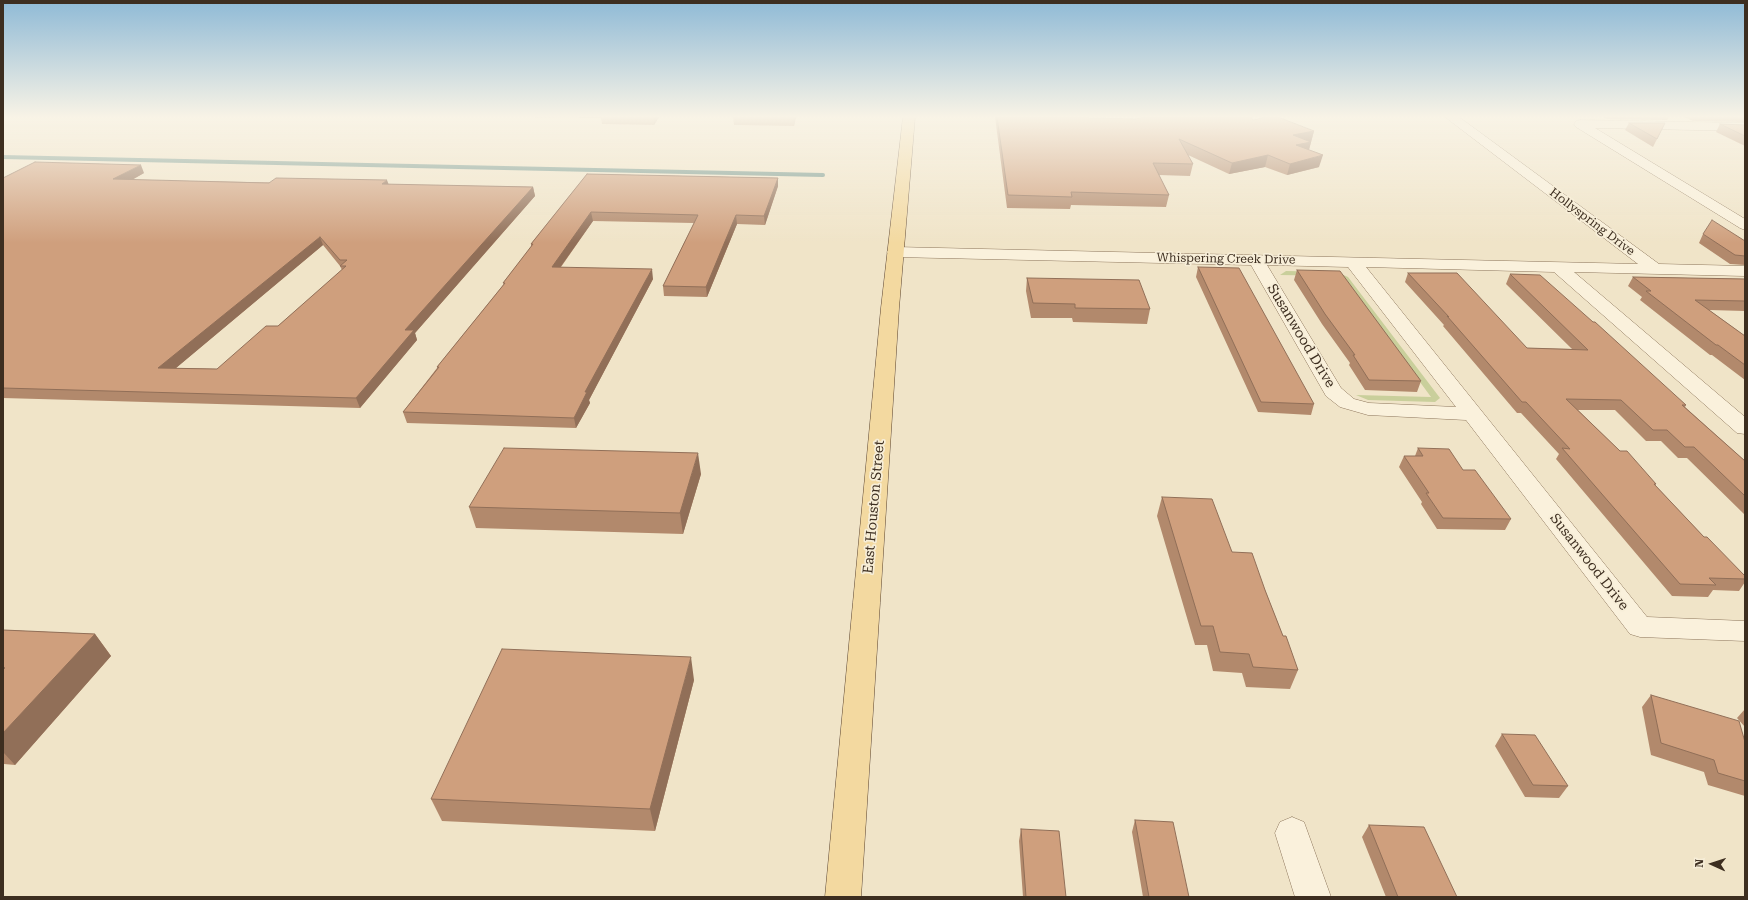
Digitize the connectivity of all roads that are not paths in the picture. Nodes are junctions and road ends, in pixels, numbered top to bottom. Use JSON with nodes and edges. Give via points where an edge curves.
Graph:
{"nodes":[{"id":1,"x":905,"y":159,"type":"edge"},
{"id":2,"x":1507,"y":159,"type":"edge"},
{"id":3,"x":1637,"y":159,"type":"edge"},
{"id":4,"x":1745,"y":225,"type":"edge"},
{"id":5,"x":895,"y":252,"type":"junction"},
{"id":6,"x":1256,"y":260,"type":"junction"},
{"id":7,"x":1353,"y":262,"type":"junction"},
{"id":8,"x":1558,"y":267,"type":"junction"},
{"id":9,"x":1655,"y":269,"type":"junction"},
{"id":10,"x":1745,"y":271,"type":"edge"},
{"id":11,"x":1473,"y":414,"type":"junction"},
{"id":12,"x":1745,"y":428,"type":"edge"},
{"id":13,"x":1745,"y":631,"type":"edge"},
{"id":14,"x":1292,"y":833,"type":"dead end"},
{"id":15,"x":843,"y":897,"type":"edge"},
{"id":16,"x":1313,"y":897,"type":"edge"}],
"edges":[{"from":1,"to":5,"type":"main road","name":"East Houston Street"},
{"from":2,"to":9,"type":"street","name":"Hollyspring Drive"},
{"from":3,"to":4,"type":"street"},
{"from":5,"to":6,"type":"street","name":"Whispering Creek Drive"},
{"from":5,"to":15,"type":"main road","name":"East Houston Street"},
{"from":6,"to":7,"type":"street","name":"Whispering Creek Drive"},
{"from":6,"to":11,"type":"street","name":"Susanwood Drive","via":[[1333,392],[1346,403],[1368,409]]},
{"from":7,"to":8,"type":"street","name":"Whispering Creek Drive"},
{"from":7,"to":11,"type":"street","name":"Susanwood Drive"},
{"from":8,"to":9,"type":"street","name":"Whispering Creek Drive"},
{"from":8,"to":12,"type":"street"},
{"from":9,"to":10,"type":"street"},
{"from":11,"to":13,"type":"street","name":"Susanwood Drive","via":[[1640,627]]},
{"from":14,"to":16,"type":"street"}]}
